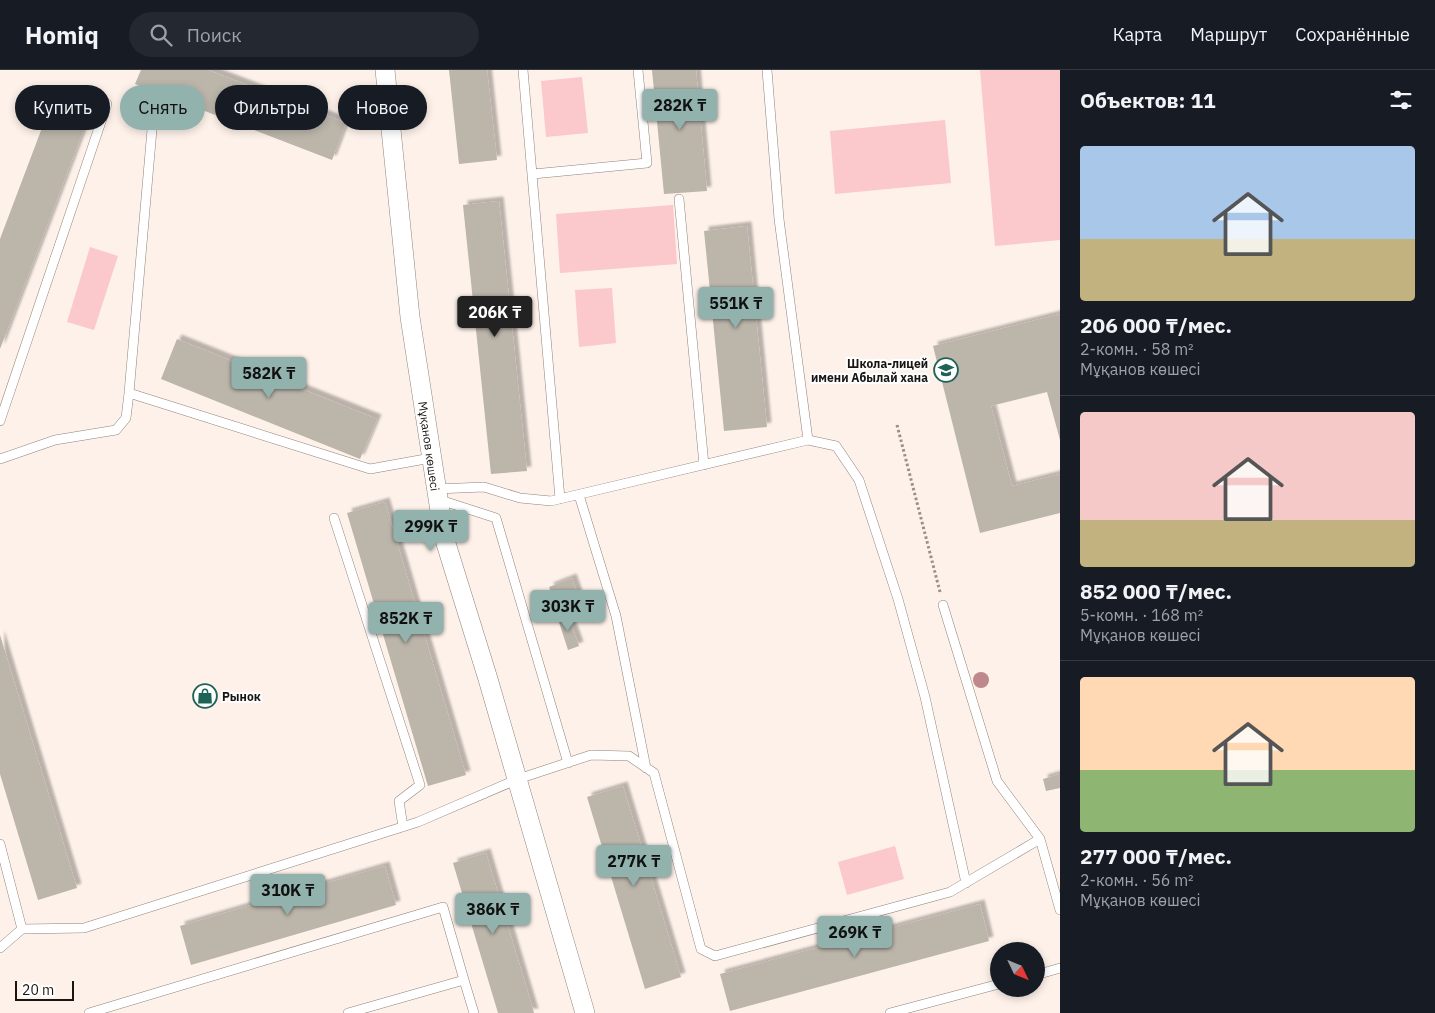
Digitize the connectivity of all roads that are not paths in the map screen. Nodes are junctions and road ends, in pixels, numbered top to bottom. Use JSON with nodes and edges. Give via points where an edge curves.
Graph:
{"nodes":[{"id":1,"x":385,"y":70,"type":"edge"},
{"id":2,"x":523,"y":70,"type":"edge"},
{"id":3,"x":638,"y":70,"type":"edge"},
{"id":4,"x":766,"y":70,"type":"edge"},
{"id":5,"x":98,"y":130,"type":"edge"},
{"id":6,"x":152,"y":130,"type":"edge"},
{"id":7,"x":533,"y":174,"type":"junction"},
{"id":8,"x":679,"y":199,"type":"dead end"},
{"id":9,"x":130,"y":393,"type":"junction"},
{"id":10,"x":0,"y":421,"type":"edge"},
{"id":11,"x":808,"y":440,"type":"junction"},
{"id":12,"x":431,"y":458,"type":"junction"},
{"id":13,"x":0,"y":459,"type":"edge"},
{"id":14,"x":704,"y":464,"type":"junction"},
{"id":15,"x":436,"y":494,"type":"junction"},
{"id":16,"x":579,"y":495,"type":"junction"},
{"id":17,"x":560,"y":499,"type":"junction"},
{"id":18,"x":334,"y":518,"type":"dead end"},
{"id":19,"x":943,"y":605,"type":"road end"},
{"id":20,"x":568,"y":763,"type":"junction"},
{"id":21,"x":646,"y":768,"type":"junction"},
{"id":22,"x":518,"y":779,"type":"junction"},
{"id":23,"x":403,"y":826,"type":"junction"},
{"id":24,"x":1040,"y":839,"type":"junction"},
{"id":25,"x":0,"y":844,"type":"edge"},
{"id":26,"x":966,"y":883,"type":"junction"},
{"id":27,"x":1060,"y":910,"type":"edge"},
{"id":28,"x":22,"y":929,"type":"junction"},
{"id":29,"x":0,"y":948,"type":"edge"},
{"id":30,"x":1060,"y":968,"type":"edge"},
{"id":31,"x":1045,"y":972,"type":"edge"},
{"id":32,"x":464,"y":980,"type":"junction"},
{"id":33,"x":990,"y":986,"type":"edge"},
{"id":34,"x":89,"y":1013,"type":"edge"},
{"id":35,"x":348,"y":1013,"type":"edge"},
{"id":36,"x":474,"y":1013,"type":"edge"},
{"id":37,"x":585,"y":1013,"type":"edge"},
{"id":38,"x":890,"y":1013,"type":"edge"}],
"edges":[{"from":1,"to":12,"type":"street","name":"Мұқанов көшесі","via":[[410,317]]},
{"from":2,"to":7,"type":"lane"},
{"from":3,"to":7,"type":"lane","via":[[647,164]]},
{"from":4,"to":11,"type":"lane","via":[[779,219]]},
{"from":5,"to":10,"type":"lane"},
{"from":6,"to":9,"type":"lane"},
{"from":7,"to":17,"type":"lane"},
{"from":8,"to":14,"type":"lane"},
{"from":9,"to":12,"type":"lane","via":[[370,469]]},
{"from":9,"to":13,"type":"lane","via":[[126,418],[116,430],[55,440]]},
{"from":11,"to":14,"type":"lane"},
{"from":11,"to":26,"type":"lane","via":[[836,446],[859,480],[898,599],[925,697]]},
{"from":12,"to":15,"type":"street","name":"Мұқанов көшесі"},
{"from":14,"to":16,"type":"lane"},
{"from":15,"to":17,"type":"lane","via":[[484,487],[520,498]]},
{"from":15,"to":20,"type":"lane","via":[[496,518]]},
{"from":15,"to":22,"type":"street","name":"Мұқанов көшесі","via":[[444,537]]},
{"from":16,"to":17,"type":"lane"},
{"from":16,"to":21,"type":"lane","via":[[616,616]]},
{"from":18,"to":23,"type":"lane","via":[[420,785],[399,801]]},
{"from":19,"to":24,"type":"lane","via":[[997,781]]},
{"from":20,"to":21,"type":"lane","via":[[591,755],[629,756]]},
{"from":20,"to":22,"type":"lane"},
{"from":21,"to":26,"type":"lane","via":[[654,773],[701,949],[715,956],[950,892]]},
{"from":22,"to":23,"type":"lane"},
{"from":22,"to":37,"type":"street","name":"Мұқанов көшесі"},
{"from":23,"to":28,"type":"lane","via":[[84,928]]},
{"from":24,"to":26,"type":"lane"},
{"from":24,"to":27,"type":"lane"},
{"from":25,"to":28,"type":"lane"},
{"from":28,"to":29,"type":"lane"},
{"from":30,"to":31,"type":"lane"},
{"from":32,"to":34,"type":"lane","via":[[443,907]]},
{"from":32,"to":35,"type":"lane"},
{"from":32,"to":36,"type":"lane"},
{"from":33,"to":38,"type":"lane"}]}
